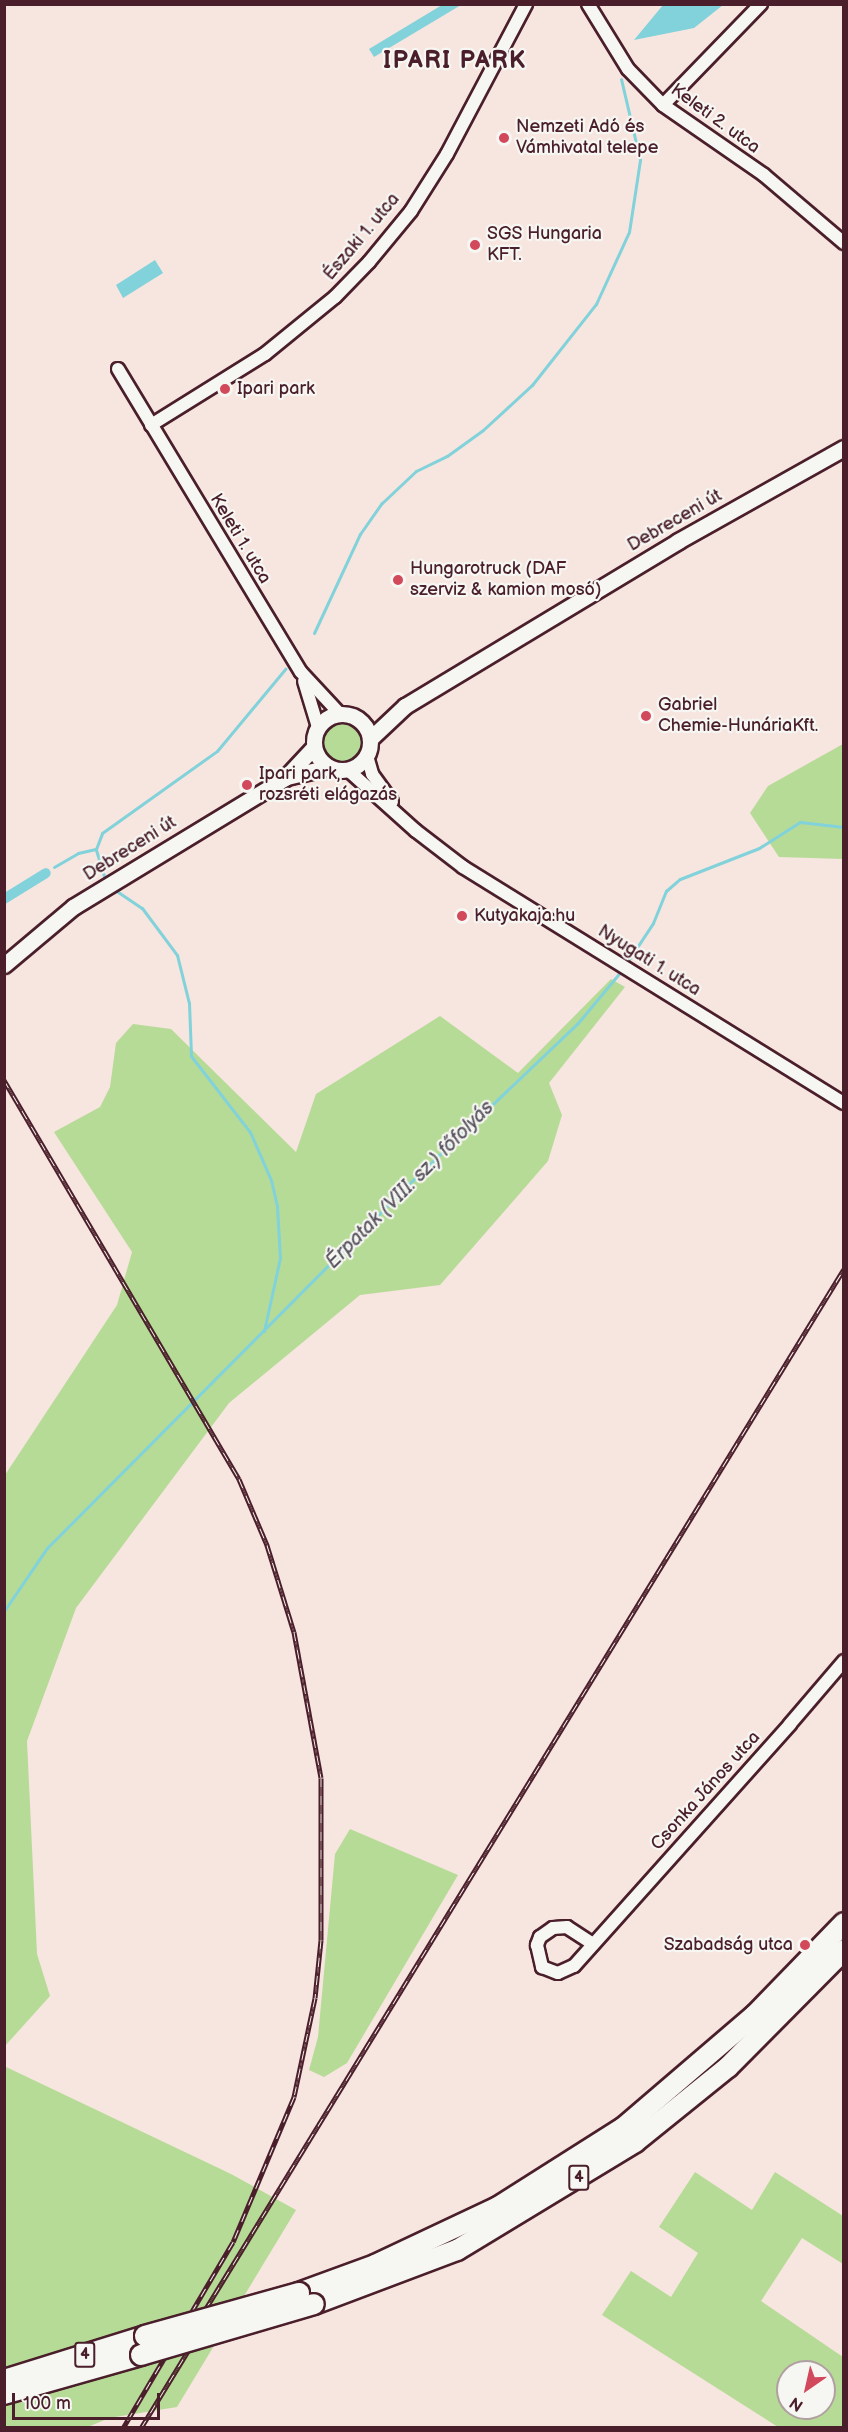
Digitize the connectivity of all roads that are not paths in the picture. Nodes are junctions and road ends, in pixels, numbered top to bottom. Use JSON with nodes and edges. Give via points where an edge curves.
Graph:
{"nodes":[{"id":1,"x":525,"y":4,"type":"edge"},
{"id":2,"x":588,"y":4,"type":"edge"},
{"id":3,"x":762,"y":4,"type":"edge"},
{"id":4,"x":663,"y":105,"type":"junction"},
{"id":5,"x":843,"y":243,"type":"edge"},
{"id":6,"x":118,"y":369,"type":"dead end"},
{"id":7,"x":151,"y":424,"type":"junction"},
{"id":8,"x":843,"y":448,"type":"edge"},
{"id":9,"x":301,"y":672,"type":"junction"},
{"id":10,"x":405,"y":706,"type":"junction"},
{"id":11,"x":339,"y":714,"type":"junction"},
{"id":12,"x":357,"y":718,"type":"junction"},
{"id":13,"x":318,"y":727,"type":"junction"},
{"id":14,"x":371,"y":738,"type":"junction"},
{"id":15,"x":314,"y":747,"type":"junction"},
{"id":16,"x":367,"y":756,"type":"junction"},
{"id":17,"x":329,"y":767,"type":"junction"},
{"id":18,"x":348,"y":770,"type":"junction"},
{"id":19,"x":285,"y":778,"type":"junction"},
{"id":20,"x":408,"y":824,"type":"junction"},
{"id":21,"x":4,"y":965,"type":"edge"},
{"id":22,"x":843,"y":1103,"type":"edge"},
{"id":23,"x":843,"y":1661,"type":"edge"},
{"id":24,"x":843,"y":1923,"type":"edge"},
{"id":25,"x":593,"y":1944,"type":"junction"},
{"id":26,"x":843,"y":1950,"type":"edge"},
{"id":27,"x":307,"y":2298,"type":"junction"},
{"id":28,"x":143,"y":2345,"type":"junction"},
{"id":29,"x":4,"y":2380,"type":"edge"},
{"id":30,"x":4,"y":2394,"type":"edge"}],
"edges":[{"from":1,"to":7,"type":"street","name":"Északi 1. utca","via":[[447,154],[411,211],[369,262],[335,297],[266,354]]},
{"from":2,"to":4,"type":"street","name":"Keleti 2. utca","via":[[628,69]]},
{"from":3,"to":4,"type":"street"},
{"from":4,"to":5,"type":"street","name":"Keleti 2. utca","via":[[764,175]]},
{"from":6,"to":7,"type":"street","name":"Keleti 1. utca"},
{"from":7,"to":9,"type":"street","name":"Keleti 1. utca"},
{"from":8,"to":10,"type":"street","name":"Debreceni út","via":[[668,547]]},
{"from":9,"to":11,"type":"street"},
{"from":9,"to":13,"type":"street"},
{"from":10,"to":12,"type":"street"},
{"from":10,"to":14,"type":"street"},
{"from":11,"to":12,"type":"street"},
{"from":11,"to":13,"type":"street"},
{"from":12,"to":14,"type":"street"},
{"from":13,"to":15,"type":"street"},
{"from":14,"to":16,"type":"street"},
{"from":15,"to":17,"type":"street"},
{"from":15,"to":19,"type":"street"},
{"from":16,"to":18,"type":"street"},
{"from":16,"to":20,"type":"street","name":"Nyugati 1. utca","via":[[372,774]]},
{"from":17,"to":18,"type":"street"},
{"from":17,"to":19,"type":"street"},
{"from":18,"to":20,"type":"street","name":"Nyugati 1. utca"},
{"from":19,"to":21,"type":"street","name":"Debreceni út","via":[[73,907]]},
{"from":20,"to":22,"type":"street","name":"Nyugati 1. utca","via":[[464,867]]},
{"from":23,"to":25,"type":"street","name":"Csonka János utca"},
{"from":24,"to":27,"type":"main road","number":"4","via":[[755,2015],[623,2128],[498,2207]]},
{"from":25,"to":25,"type":"street","name":"Csonka János utca","via":[[574,1966],[558,1973],[542,1967],[537,1945],[540,1937],[553,1928],[567,1927]]},
{"from":26,"to":27,"type":"main road","number":"4","via":[[728,2067],[635,2142],[514,2219],[457,2250]]},
{"from":27,"to":28,"type":"main road","number":"4","bridge":true},
{"from":28,"to":29,"type":"main road","number":"4"},
{"from":28,"to":30,"type":"main road","number":"4"}]}
